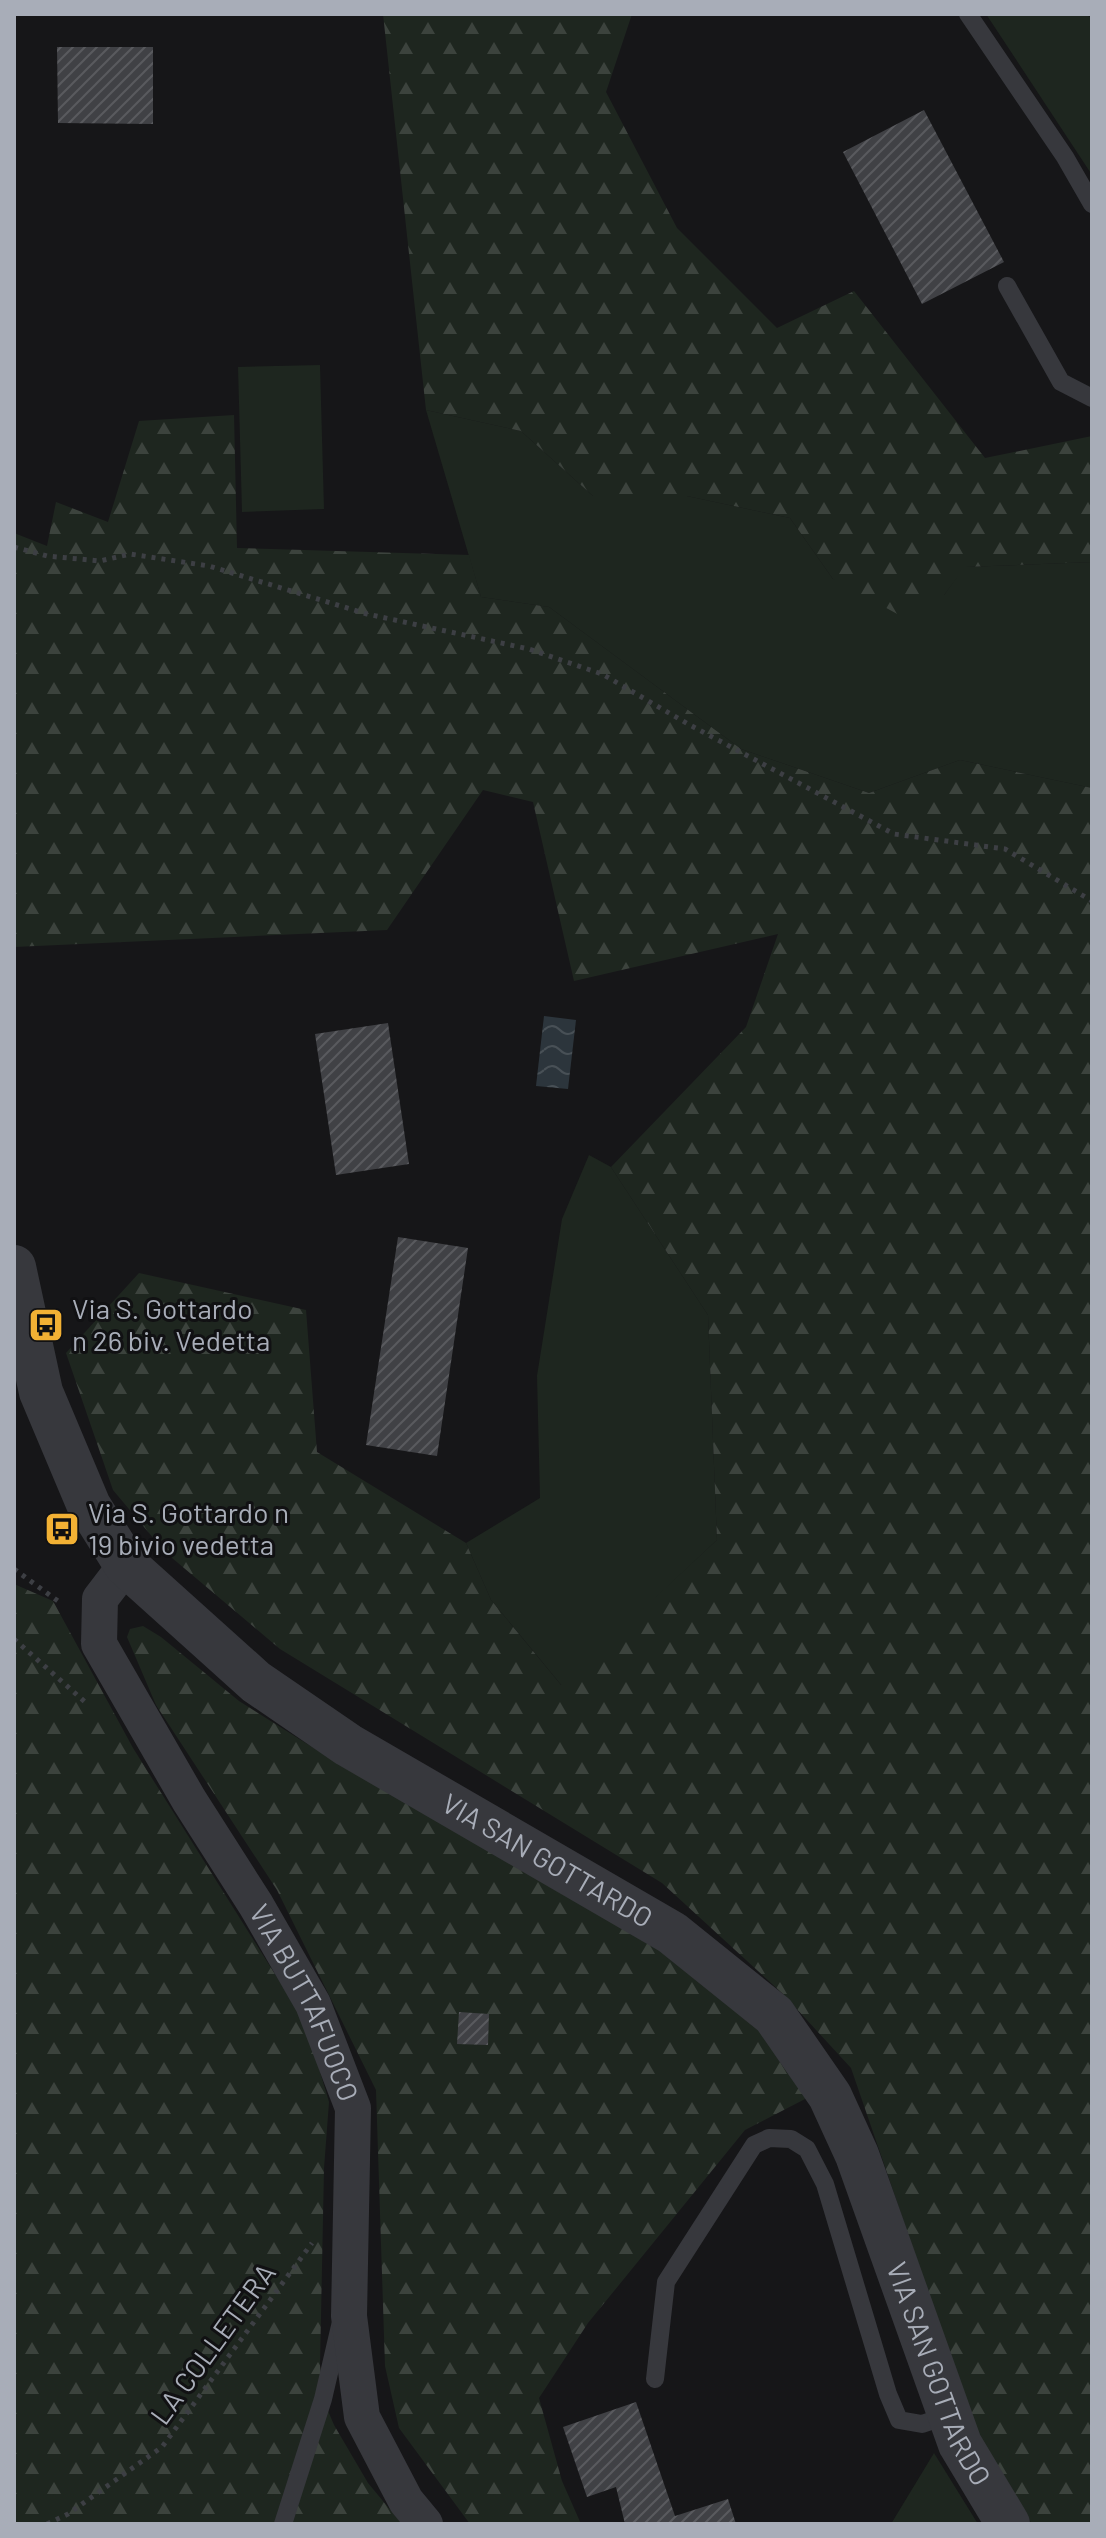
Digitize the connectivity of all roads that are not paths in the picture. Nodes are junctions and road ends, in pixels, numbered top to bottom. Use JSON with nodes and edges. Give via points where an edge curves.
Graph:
{"nodes":[{"id":1,"x":968,"y":14,"type":"edge"},
{"id":2,"x":1092,"y":204,"type":"edge"},
{"id":3,"x":1007,"y":286,"type":"dead end"},
{"id":4,"x":1092,"y":398,"type":"edge"},
{"id":5,"x":14,"y":1267,"type":"edge"},
{"id":6,"x":126,"y":1565,"type":"junction"},
{"id":7,"x":348,"y":2292,"type":"junction"},
{"id":8,"x":655,"y":2379,"type":"dead end"},
{"id":9,"x":949,"y":2415,"type":"junction"},
{"id":10,"x":283,"y":2524,"type":"edge"},
{"id":11,"x":425,"y":2524,"type":"edge"},
{"id":12,"x":1008,"y":2524,"type":"edge"}],
"edges":[{"from":1,"to":2,"type":"lane"},
{"from":3,"to":4,"type":"lane","via":[[1061,382]]},
{"from":5,"to":6,"type":"street","name":"VIA SAN GOTTARDO","via":[[41,1392],[89,1506]]},
{"from":6,"to":7,"type":"street","name":"VIA BUTTAFUOCO","via":[[100,1599],[99,1644],[313,2004],[353,2108]]},
{"from":6,"to":9,"type":"street","name":"VIA SAN GOTTARDO","via":[[256,1682],[348,1745],[672,1933],[774,2015],[830,2096],[857,2155]]},
{"from":7,"to":10,"type":"lane","via":[[323,2399]]},
{"from":7,"to":11,"type":"street","name":"VIA BUTTAFUOCO","via":[[362,2417],[406,2501]]},
{"from":8,"to":9,"type":"lane","via":[[666,2282],[754,2145],[769,2138],[791,2139],[807,2149],[825,2184],[899,2420],[922,2424]]},
{"from":9,"to":12,"type":"street","name":"VIA SAN GOTTARDO","via":[[960,2444]]}]}
